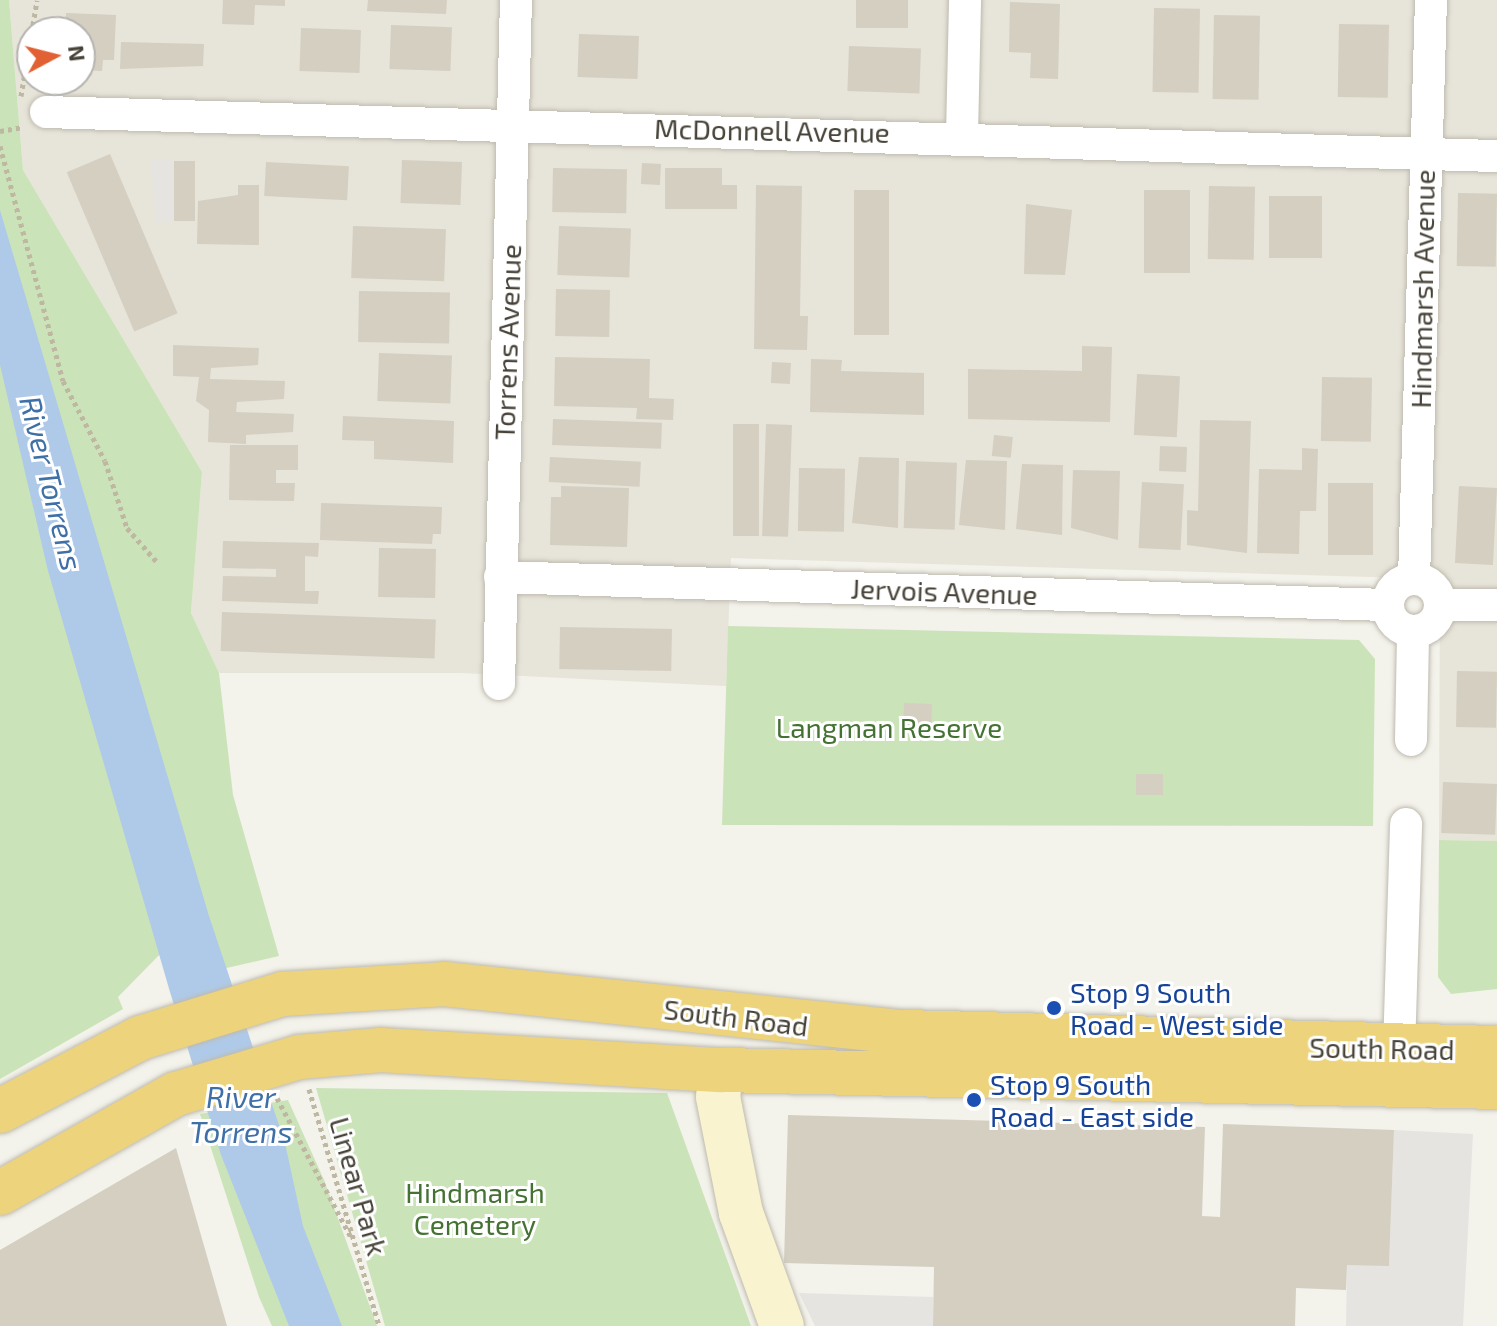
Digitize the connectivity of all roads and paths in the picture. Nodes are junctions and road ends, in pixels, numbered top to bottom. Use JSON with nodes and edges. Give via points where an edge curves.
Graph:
{"nodes":[{"id":1,"x":37,"y":0,"type":"edge"},
{"id":2,"x":516,"y":0,"type":"edge"},
{"id":3,"x":965,"y":0,"type":"edge"},
{"id":4,"x":1431,"y":0,"type":"edge"},
{"id":5,"x":27,"y":114,"type":"junction"},
{"id":6,"x":513,"y":124,"type":"junction"},
{"id":7,"x":0,"y":131,"type":"edge"},
{"id":8,"x":962,"y":135,"type":"junction"},
{"id":9,"x":0,"y":146,"type":"edge"},
{"id":10,"x":1425,"y":153,"type":"junction"},
{"id":11,"x":1497,"y":156,"type":"edge"},
{"id":12,"x":157,"y":562,"type":"dead end"},
{"id":13,"x":500,"y":577,"type":"junction"},
{"id":14,"x":1414,"y":579,"type":"junction"},
{"id":15,"x":1387,"y":605,"type":"junction"},
{"id":16,"x":1440,"y":605,"type":"junction"},
{"id":17,"x":1497,"y":605,"type":"edge"},
{"id":18,"x":1413,"y":631,"type":"junction"},
{"id":19,"x":499,"y":684,"type":"dead end"},
{"id":20,"x":1411,"y":740,"type":"dead end"},
{"id":21,"x":1406,"y":824,"type":"dead end"},
{"id":22,"x":1497,"y":1048,"type":"edge"},
{"id":23,"x":1399,"y":1050,"type":"junction"},
{"id":24,"x":721,"y":1070,"type":"junction"},
{"id":25,"x":286,"y":1073,"type":"junction"},
{"id":26,"x":1477,"y":1088,"type":"edge"},
{"id":27,"x":0,"y":1111,"type":"edge"},
{"id":28,"x":0,"y":1193,"type":"edge"},
{"id":29,"x":357,"y":1246,"type":"junction"},
{"id":30,"x":379,"y":1326,"type":"edge"},
{"id":31,"x":782,"y":1326,"type":"edge"}],
"edges":[{"from":1,"to":5,"type":"path"},
{"from":2,"to":6,"type":"street","name":"Torrens Avenue"},
{"from":3,"to":8,"type":"street"},
{"from":4,"to":10,"type":"street","name":"Hindmarsh Avenue"},
{"from":5,"to":6,"type":"street","name":"McDonnell Avenue"},
{"from":5,"to":7,"type":"path"},
{"from":6,"to":8,"type":"street","name":"McDonnell Avenue"},
{"from":6,"to":13,"type":"street","name":"Torrens Avenue"},
{"from":8,"to":10,"type":"street","name":"McDonnell Avenue"},
{"from":9,"to":12,"type":"path","via":[[63,381],[105,461],[127,528]]},
{"from":10,"to":11,"type":"street","name":"McDonnell Avenue"},
{"from":10,"to":14,"type":"street","name":"Hindmarsh Avenue"},
{"from":13,"to":15,"type":"street","name":"Jervois Avenue"},
{"from":13,"to":19,"type":"street","name":"Torrens Avenue"},
{"from":14,"to":15,"type":"street","via":[[1396,586]]},
{"from":14,"to":16,"type":"street","via":[[1429,584]]},
{"from":15,"to":18,"type":"street","via":[[1398,626]]},
{"from":16,"to":17,"type":"street"},
{"from":16,"to":18,"type":"street","via":[[1435,620]]},
{"from":18,"to":20,"type":"street"},
{"from":21,"to":23,"type":"street"},
{"from":22,"to":23,"type":"highway","name":"South Road"},
{"from":23,"to":27,"type":"highway","name":"South Road","via":[[904,1032],[444,984],[282,994],[140,1038]]},
{"from":24,"to":25,"type":"highway","name":"South Road","via":[[483,1052]]},
{"from":24,"to":26,"type":"highway","name":"South Road"},
{"from":24,"to":31,"type":"main road","via":[[718,1097],[741,1213]]},
{"from":25,"to":28,"type":"highway","name":"South Road","via":[[176,1094]]},
{"from":25,"to":29,"type":"path","name":"Linear Park"},
{"from":25,"to":29,"type":"path"},
{"from":29,"to":30,"type":"path","name":"Linear Park"}]}
